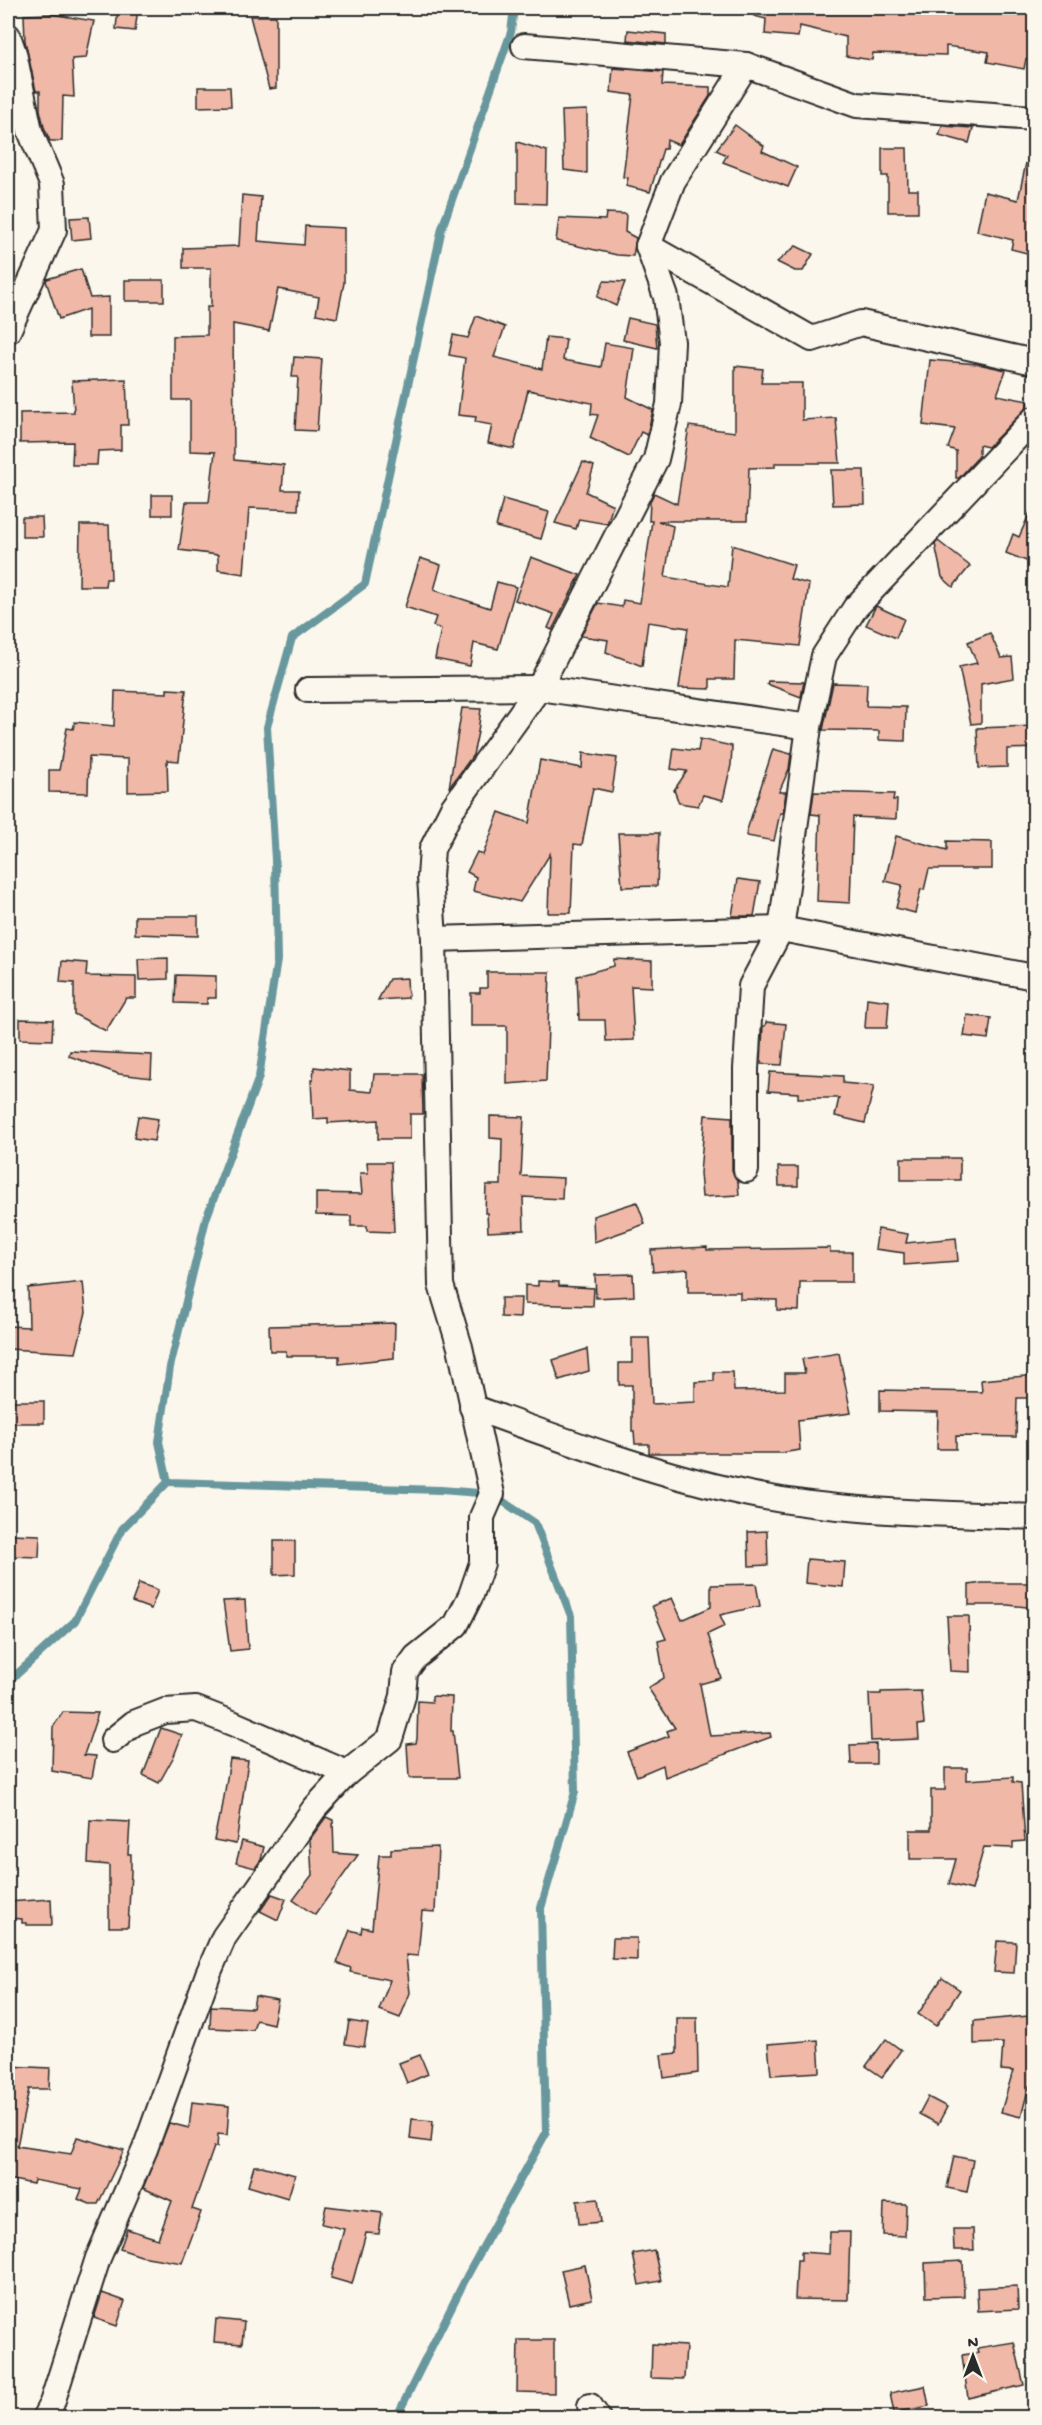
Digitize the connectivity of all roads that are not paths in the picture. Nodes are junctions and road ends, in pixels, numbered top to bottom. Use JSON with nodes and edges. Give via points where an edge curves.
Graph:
{"nodes":[{"id":1,"x":8,"y":36,"type":"edge"},
{"id":2,"x":524,"y":45,"type":"dead end"},
{"id":3,"x":746,"y":65,"type":"junction"},
{"id":4,"x":1035,"y":118,"type":"edge"},
{"id":5,"x":648,"y":246,"type":"junction"},
{"id":6,"x":8,"y":331,"type":"edge"},
{"id":7,"x":1035,"y":362,"type":"edge"},
{"id":8,"x":1035,"y":419,"type":"edge"},
{"id":9,"x":539,"y":688,"type":"junction"},
{"id":10,"x":308,"y":690,"type":"dead end"},
{"id":11,"x":809,"y":727,"type":"junction"},
{"id":12,"x":781,"y":929,"type":"junction"},
{"id":13,"x":434,"y":939,"type":"junction"},
{"id":14,"x":1035,"y":977,"type":"edge"},
{"id":15,"x":746,"y":1170,"type":"dead end"},
{"id":16,"x":472,"y":1407,"type":"junction"},
{"id":17,"x":1035,"y":1517,"type":"edge"},
{"id":18,"x":113,"y":1740,"type":"dead end"},
{"id":19,"x":346,"y":1773,"type":"junction"},
{"id":20,"x":44,"y":2418,"type":"edge"}],
"edges":[{"from":1,"to":6,"type":"street","via":[[30,131],[52,184],[54,230]]},
{"from":2,"to":3,"type":"street"},
{"from":3,"to":4,"type":"street","via":[[856,105]]},
{"from":3,"to":5,"type":"street","via":[[673,181]]},
{"from":5,"to":7,"type":"street","via":[[812,339],[861,323]]},
{"from":5,"to":9,"type":"street","via":[[666,297],[672,342],[669,404],[656,459]]},
{"from":8,"to":11,"type":"street","via":[[855,608],[824,656]]},
{"from":9,"to":10,"type":"street"},
{"from":9,"to":11,"type":"street"},
{"from":9,"to":13,"type":"street","via":[[452,809],[432,849]]},
{"from":11,"to":12,"type":"street"},
{"from":12,"to":13,"type":"street"},
{"from":12,"to":14,"type":"street"},
{"from":12,"to":15,"type":"street","via":[[751,986]]},
{"from":13,"to":16,"type":"street","via":[[441,1285],[460,1347]]},
{"from":16,"to":17,"type":"street","via":[[651,1470],[750,1494],[867,1511]]},
{"from":16,"to":19,"type":"street","via":[[492,1494],[482,1517],[482,1563],[471,1595],[456,1625],[405,1672],[403,1695],[390,1739]]},
{"from":18,"to":19,"type":"street","via":[[134,1723],[165,1711],[196,1709]]},
{"from":19,"to":20,"type":"street","via":[[314,1809],[224,1937],[145,2149],[98,2258]]}]}
